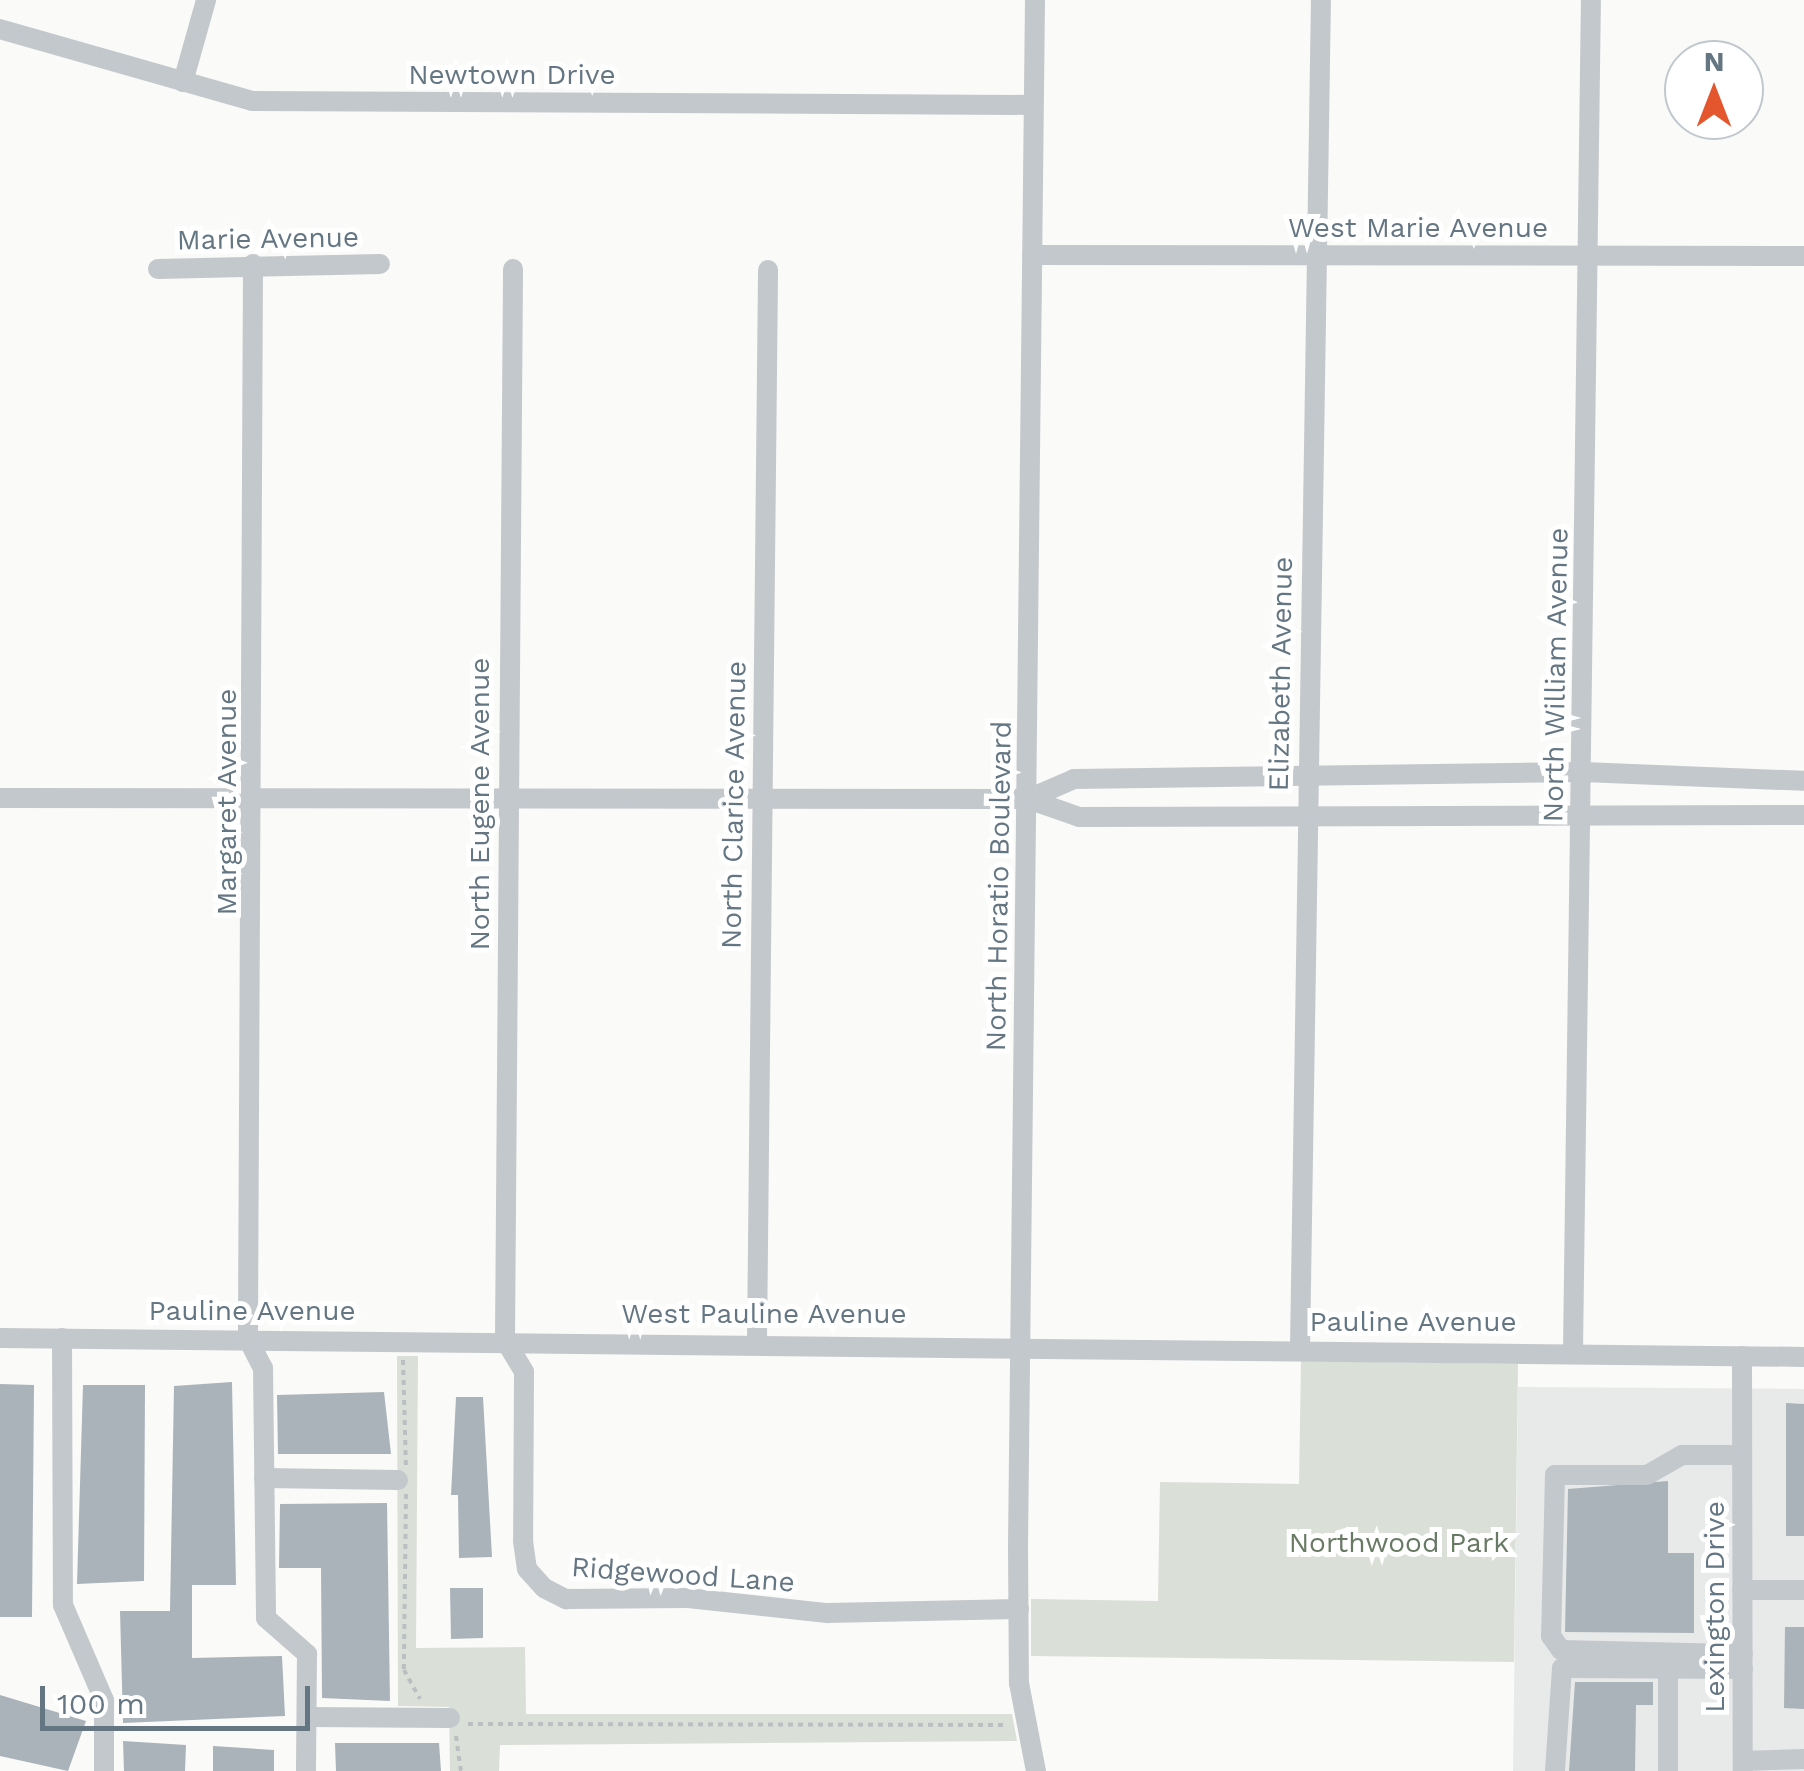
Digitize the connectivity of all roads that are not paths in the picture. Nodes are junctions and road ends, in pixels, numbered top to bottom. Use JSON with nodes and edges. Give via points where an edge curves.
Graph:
{"nodes":[{"id":1,"x":206,"y":0,"type":"edge"},
{"id":2,"x":1034,"y":0,"type":"edge"},
{"id":3,"x":1321,"y":0,"type":"edge"},
{"id":4,"x":1590,"y":0,"type":"edge"},
{"id":5,"x":0,"y":29,"type":"edge"},
{"id":6,"x":184,"y":82,"type":"junction"},
{"id":7,"x":1034,"y":105,"type":"junction"},
{"id":8,"x":1032,"y":255,"type":"junction"},
{"id":9,"x":1317,"y":255,"type":"junction"},
{"id":10,"x":1588,"y":256,"type":"junction"},
{"id":11,"x":1804,"y":256,"type":"edge"},
{"id":12,"x":253,"y":264,"type":"junction"},
{"id":13,"x":380,"y":264,"type":"dead end"},
{"id":14,"x":158,"y":269,"type":"dead end"},
{"id":15,"x":513,"y":269,"type":"dead end"},
{"id":16,"x":768,"y":270,"type":"dead end"},
{"id":17,"x":1582,"y":772,"type":"junction"},
{"id":18,"x":1306,"y":775,"type":"junction"},
{"id":19,"x":1804,"y":781,"type":"edge"},
{"id":20,"x":256,"y":796,"type":"junction"},
{"id":21,"x":508,"y":797,"type":"junction"},
{"id":22,"x":0,"y":798,"type":"edge"},
{"id":23,"x":761,"y":798,"type":"junction"},
{"id":24,"x":1028,"y":799,"type":"junction"},
{"id":25,"x":1804,"y":815,"type":"edge"},
{"id":26,"x":1306,"y":816,"type":"junction"},
{"id":27,"x":1582,"y":818,"type":"junction"},
{"id":28,"x":0,"y":1338,"type":"edge"},
{"id":29,"x":62,"y":1338,"type":"junction"},
{"id":30,"x":248,"y":1339,"type":"junction"},
{"id":31,"x":505,"y":1340,"type":"junction"},
{"id":32,"x":758,"y":1342,"type":"junction"},
{"id":33,"x":1022,"y":1344,"type":"junction"},
{"id":34,"x":1300,"y":1349,"type":"junction"},
{"id":35,"x":1573,"y":1351,"type":"junction"},
{"id":36,"x":1742,"y":1356,"type":"junction"},
{"id":37,"x":1804,"y":1357,"type":"edge"},
{"id":38,"x":1742,"y":1449,"type":"junction"},
{"id":39,"x":264,"y":1478,"type":"junction"},
{"id":40,"x":398,"y":1480,"type":"dead end"},
{"id":41,"x":1742,"y":1590,"type":"junction"},
{"id":42,"x":1804,"y":1590,"type":"edge"},
{"id":43,"x":1019,"y":1609,"type":"junction"},
{"id":44,"x":1742,"y":1661,"type":"junction"},
{"id":45,"x":1668,"y":1668,"type":"junction"},
{"id":46,"x":307,"y":1717,"type":"junction"},
{"id":47,"x":450,"y":1718,"type":"dead end"},
{"id":48,"x":1804,"y":1759,"type":"edge"},
{"id":49,"x":1743,"y":1766,"type":"edge"},
{"id":50,"x":104,"y":1771,"type":"edge"},
{"id":51,"x":306,"y":1771,"type":"edge"},
{"id":52,"x":1036,"y":1771,"type":"edge"},
{"id":53,"x":1555,"y":1771,"type":"edge"},
{"id":54,"x":1668,"y":1771,"type":"edge"}],
"edges":[{"from":1,"to":6,"type":"street"},
{"from":2,"to":7,"type":"street","name":"North Horatio Boulevard"},
{"from":3,"to":9,"type":"street","name":"Elizabeth Avenue"},
{"from":4,"to":10,"type":"street","name":"North William Avenue"},
{"from":5,"to":6,"type":"street","name":"Newtown Drive"},
{"from":6,"to":7,"type":"street","name":"Newtown Drive","via":[[252,101]]},
{"from":7,"to":8,"type":"street","name":"North Horatio Boulevard"},
{"from":8,"to":9,"type":"street","name":"West Marie Avenue"},
{"from":8,"to":24,"type":"street","name":"North Horatio Boulevard"},
{"from":9,"to":10,"type":"street","name":"West Marie Avenue"},
{"from":9,"to":18,"type":"street","name":"Elizabeth Avenue"},
{"from":10,"to":11,"type":"street","name":"West Marie Avenue"},
{"from":10,"to":17,"type":"street","name":"North William Avenue"},
{"from":12,"to":13,"type":"street","name":"Marie Avenue"},
{"from":12,"to":14,"type":"street","name":"Marie Avenue"},
{"from":12,"to":20,"type":"street","name":"Margaret Avenue"},
{"from":15,"to":21,"type":"street","name":"North Eugene Avenue"},
{"from":16,"to":23,"type":"street","name":"North Clarice Avenue"},
{"from":17,"to":18,"type":"street"},
{"from":17,"to":19,"type":"street"},
{"from":17,"to":27,"type":"street","name":"North William Avenue"},
{"from":18,"to":24,"type":"street","via":[[1074,779]]},
{"from":18,"to":26,"type":"street","name":"Elizabeth Avenue"},
{"from":20,"to":21,"type":"street"},
{"from":20,"to":22,"type":"street"},
{"from":20,"to":30,"type":"street","name":"Margaret Avenue"},
{"from":21,"to":23,"type":"street"},
{"from":21,"to":31,"type":"street","name":"North Eugene Avenue"},
{"from":23,"to":24,"type":"street"},
{"from":23,"to":32,"type":"street","name":"North Clarice Avenue"},
{"from":24,"to":26,"type":"street","via":[[1079,817]]},
{"from":24,"to":33,"type":"street","name":"North Horatio Boulevard"},
{"from":25,"to":27,"type":"street"},
{"from":26,"to":27,"type":"street"},
{"from":26,"to":34,"type":"street","name":"Elizabeth Avenue"},
{"from":27,"to":35,"type":"street","name":"North William Avenue"},
{"from":28,"to":29,"type":"street","name":"Pauline Avenue"},
{"from":29,"to":30,"type":"street","name":"Pauline Avenue"},
{"from":29,"to":50,"type":"street","via":[[63,1604],[104,1700]]},
{"from":30,"to":31,"type":"street","name":"Pauline Avenue"},
{"from":30,"to":39,"type":"street","name":"Margaret Avenue","via":[[263,1368]]},
{"from":31,"to":32,"type":"street","name":"West Pauline Avenue"},
{"from":31,"to":43,"type":"street","name":"Ridgewood Lane","via":[[524,1372],[527,1569],[544,1588],[566,1599],[688,1598],[827,1613]]},
{"from":32,"to":33,"type":"street","name":"West Pauline Avenue"},
{"from":33,"to":34,"type":"street","name":"Pauline Avenue"},
{"from":33,"to":43,"type":"street","name":"North Horatio Boulevard"},
{"from":34,"to":35,"type":"street","name":"Pauline Avenue"},
{"from":35,"to":36,"type":"street","name":"Pauline Avenue"},
{"from":36,"to":37,"type":"street","name":"Pauline Avenue"},
{"from":36,"to":38,"type":"street","name":"Lexington Drive"},
{"from":38,"to":41,"type":"street","name":"Lexington Drive"},
{"from":38,"to":44,"type":"street","via":[[1682,1455],[1647,1474],[1552,1478],[1550,1636],[1561,1650]]},
{"from":39,"to":40,"type":"street"},
{"from":39,"to":46,"type":"street","name":"Margaret Avenue","via":[[266,1618],[307,1654]]},
{"from":41,"to":42,"type":"street"},
{"from":41,"to":44,"type":"street","name":"Lexington Drive"},
{"from":43,"to":52,"type":"street","name":"North Horatio Boulevard"},
{"from":44,"to":45,"type":"street"},
{"from":44,"to":49,"type":"street","name":"Lexington Drive"},
{"from":45,"to":53,"type":"street","via":[[1562,1668]]},
{"from":45,"to":54,"type":"street"},
{"from":46,"to":47,"type":"street"},
{"from":46,"to":51,"type":"street","name":"Margaret Avenue"},
{"from":48,"to":49,"type":"street"}]}
